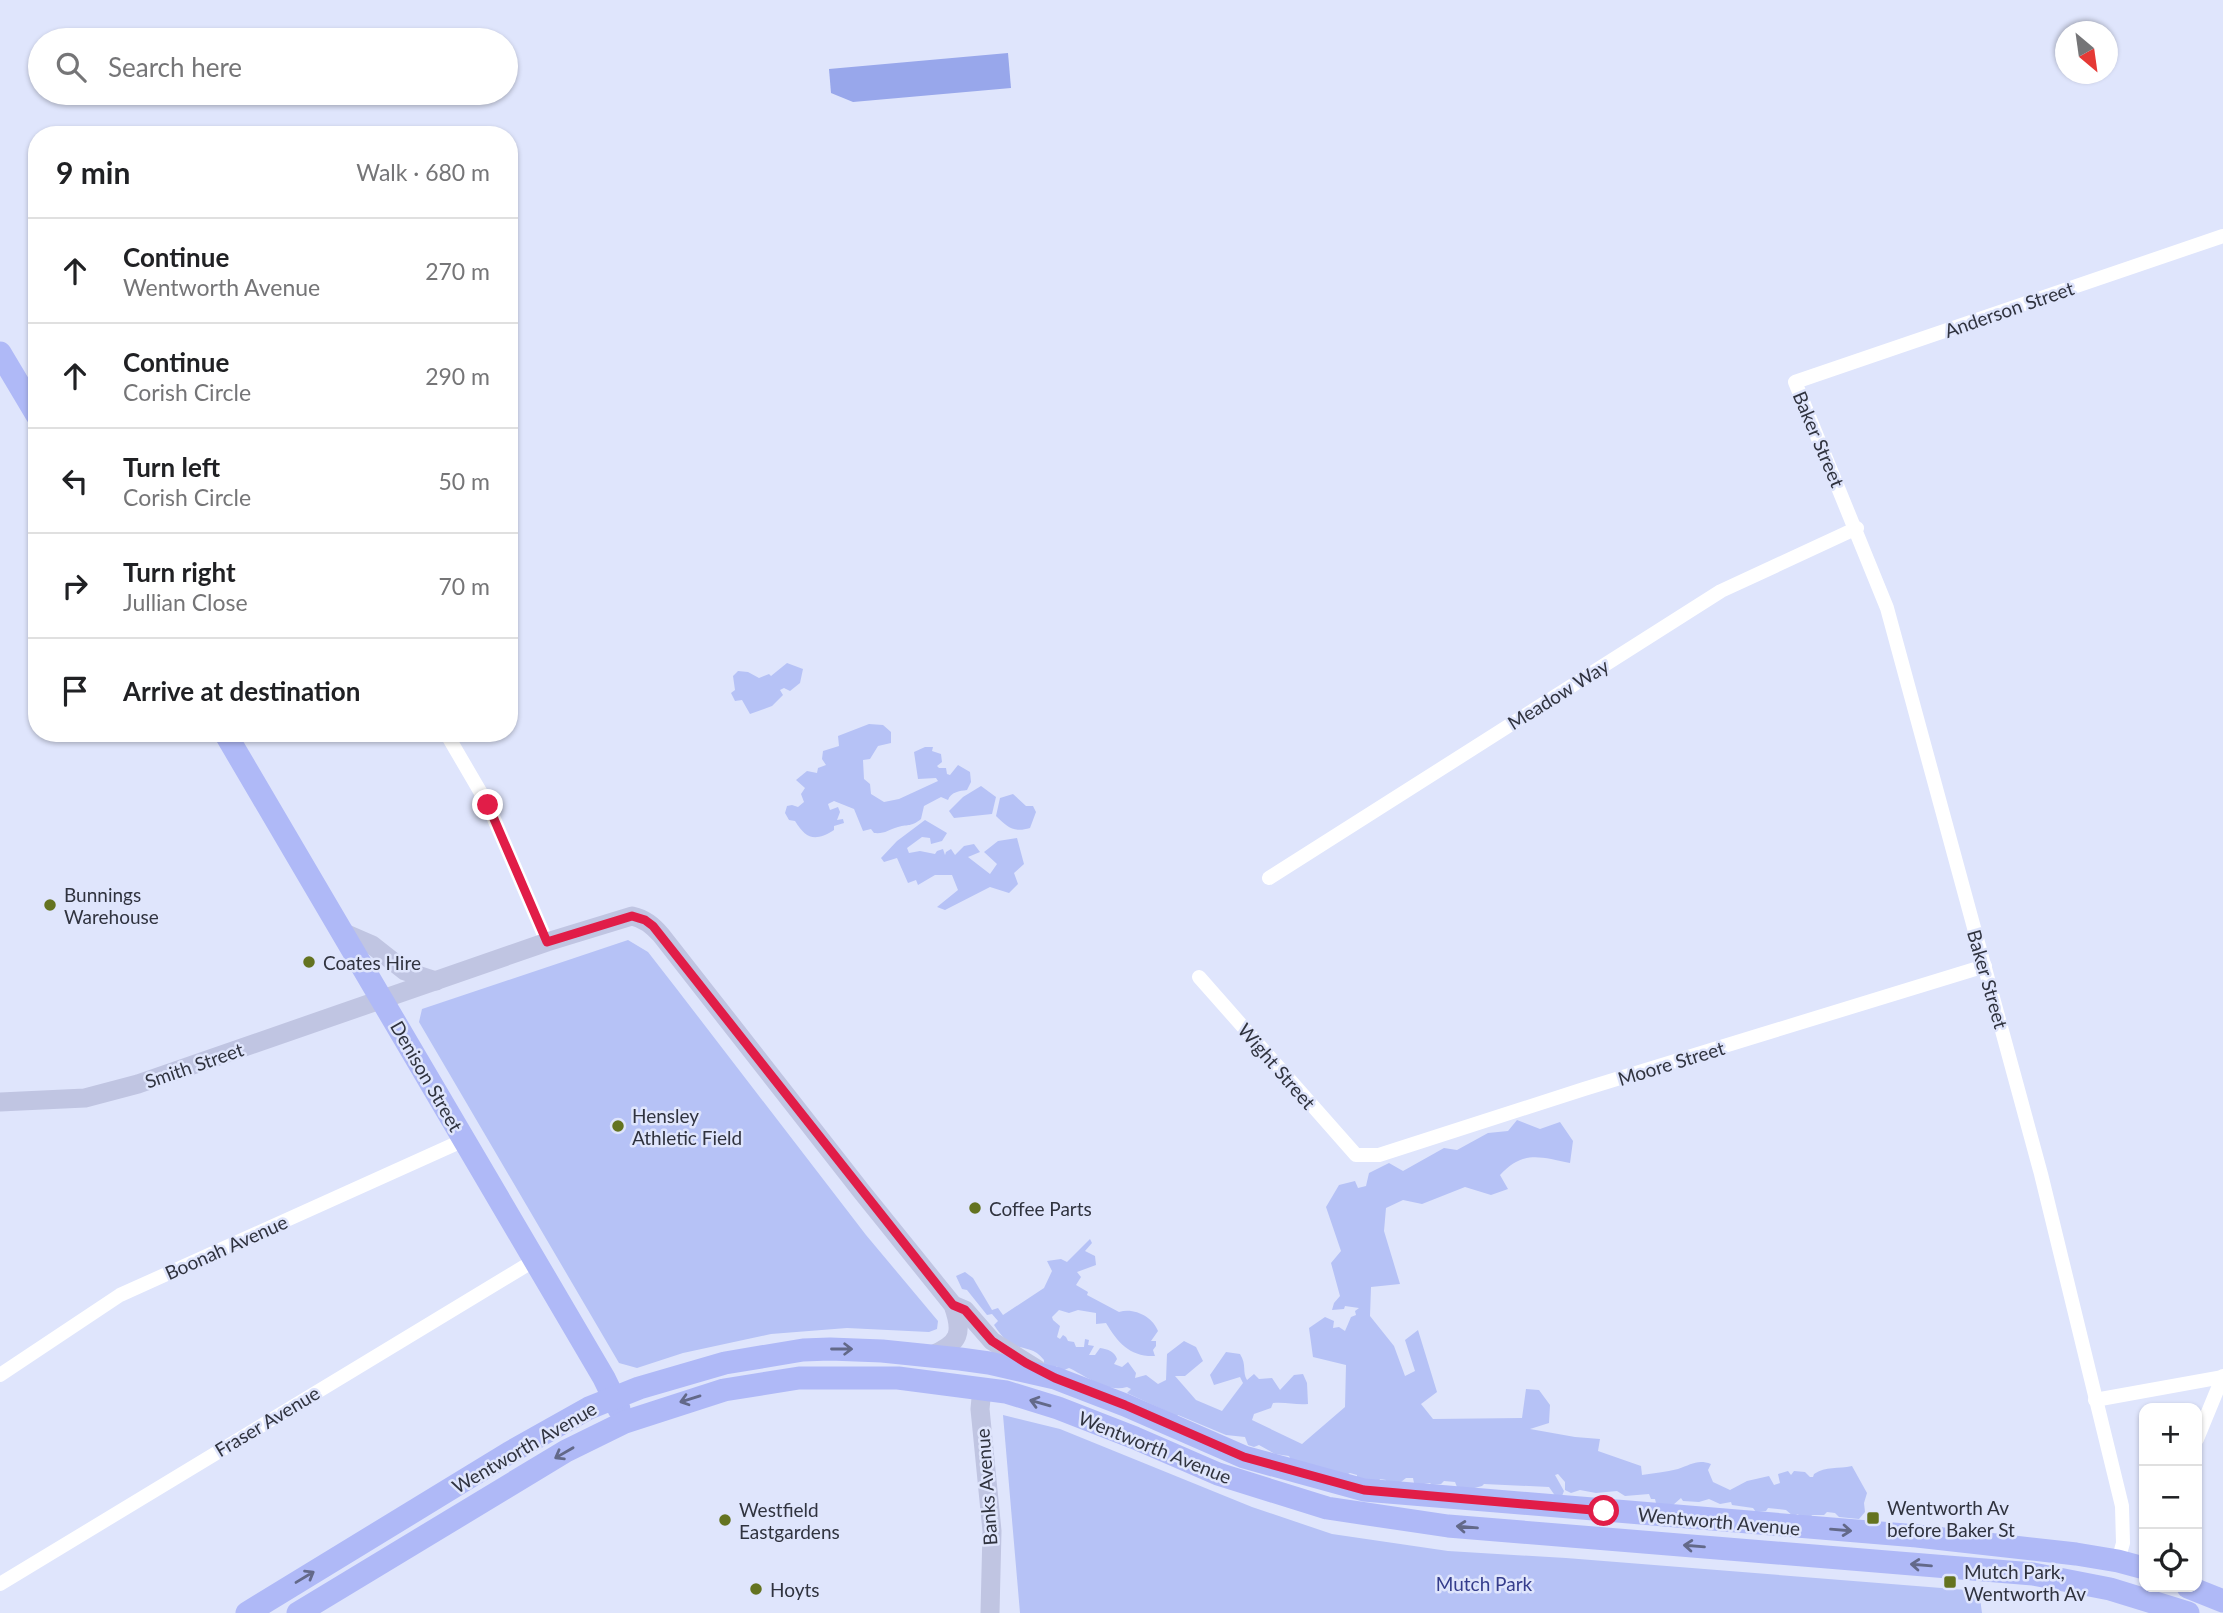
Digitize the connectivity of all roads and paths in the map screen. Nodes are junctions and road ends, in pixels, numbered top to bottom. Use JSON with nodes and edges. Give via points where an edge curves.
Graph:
{"nodes":[{"id":1,"x":2223,"y":236,"type":"edge"},
{"id":2,"x":0,"y":353,"type":"edge"},
{"id":3,"x":1795,"y":382,"type":"joint"},
{"id":4,"x":28,"y":400,"type":"edge"},
{"id":5,"x":1857,"y":528,"type":"junction"},
{"id":6,"x":230,"y":742,"type":"edge"},
{"id":7,"x":451,"y":742,"type":"edge"},
{"id":8,"x":1269,"y":878,"type":"dead end"},
{"id":9,"x":342,"y":932,"type":"junction"},
{"id":10,"x":547,"y":942,"type":"junction"},
{"id":11,"x":1985,"y":966,"type":"junction"},
{"id":12,"x":1199,"y":977,"type":"dead end"},
{"id":13,"x":436,"y":981,"type":"junction"},
{"id":14,"x":382,"y":1000,"type":"junction"},
{"id":15,"x":0,"y":1102,"type":"edge"},
{"id":16,"x":464,"y":1140,"type":"junction"},
{"id":17,"x":1356,"y":1155,"type":"joint"},
{"id":18,"x":535,"y":1260,"type":"junction"},
{"id":19,"x":953,"y":1305,"type":"junction"},
{"id":20,"x":932,"y":1356,"type":"junction"},
{"id":21,"x":989,"y":1363,"type":"junction"},
{"id":22,"x":0,"y":1375,"type":"edge"},
{"id":23,"x":2223,"y":1377,"type":"edge"},
{"id":24,"x":1055,"y":1378,"type":"junction"},
{"id":25,"x":982,"y":1388,"type":"junction"},
{"id":26,"x":614,"y":1397,"type":"junction"},
{"id":27,"x":2095,"y":1399,"type":"junction"},
{"id":28,"x":2219,"y":1399,"type":"edge"},
{"id":29,"x":625,"y":1422,"type":"junction"},
{"id":30,"x":2202,"y":1430,"type":"edge"},
{"id":31,"x":2118,"y":1561,"type":"junction"},
{"id":32,"x":2139,"y":1567,"type":"edge"},
{"id":33,"x":0,"y":1584,"type":"edge"},
{"id":34,"x":2110,"y":1589,"type":"junction"},
{"id":35,"x":2200,"y":1592,"type":"edge"},
{"id":36,"x":2223,"y":1601,"type":"edge"},
{"id":37,"x":247,"y":1613,"type":"edge"},
{"id":38,"x":298,"y":1613,"type":"edge"},
{"id":39,"x":989,"y":1613,"type":"edge"},
{"id":40,"x":2188,"y":1613,"type":"edge"}],
"edges":[{"from":1,"to":3,"type":"street","name":"Anderson Street"},
{"from":2,"to":4,"type":"main road"},
{"from":3,"to":5,"type":"street","name":"Baker Street"},
{"from":5,"to":8,"type":"street","name":"Meadow Way","via":[[1721,591]]},
{"from":5,"to":11,"type":"street","name":"Baker Street","via":[[1891,620]]},
{"from":6,"to":9,"type":"main road","name":"Denison Street"},
{"from":7,"to":10,"type":"street","via":[[488,805]]},
{"from":9,"to":13,"type":"street","via":[[372,944],[405,971]]},
{"from":9,"to":14,"type":"main road","name":"Denison Street"},
{"from":10,"to":13,"type":"street","name":"Smith Street"},
{"from":10,"to":19,"type":"street","name":"Smith Street","via":[[632,916],[653,926]]},
{"from":11,"to":17,"type":"street","name":"Moore Street","via":[[1379,1155]]},
{"from":11,"to":27,"type":"street","name":"Baker Street"},
{"from":12,"to":17,"type":"street","name":"Wight Street"},
{"from":13,"to":14,"type":"street","name":"Smith Street"},
{"from":14,"to":15,"type":"street","name":"Smith Street","via":[[85,1098]]},
{"from":14,"to":16,"type":"main road","name":"Denison Street"},
{"from":16,"to":18,"type":"main road","name":"Denison Street"},
{"from":16,"to":22,"type":"street","name":"Boonah Avenue","via":[[120,1295]]},
{"from":18,"to":26,"type":"main road","name":"Denison Street"},
{"from":18,"to":33,"type":"street","name":"Fraser Avenue"},
{"from":19,"to":20,"type":"street","via":[[959,1331],[953,1343]]},
{"from":19,"to":24,"type":"street","name":"Smith Street","via":[[965,1310],[1000,1347]]},
{"from":20,"to":21,"type":"main road","name":"Wentworth Avenue"},
{"from":26,"to":20,"type":"main road","name":"Wentworth Avenue","one_way":true,"via":[[715,1365],[793,1352],[856,1349]]},
{"from":21,"to":24,"type":"main road","name":"Wentworth Avenue"},
{"from":21,"to":25,"type":"main road","name":"Banks Avenue"},
{"from":23,"to":27,"type":"street"},
{"from":23,"to":28,"type":"street"},
{"from":24,"to":31,"type":"main road","name":"Wentworth Avenue","one_way":true,"via":[[1244,1457],[1364,1490],[1917,1536]]},
{"from":25,"to":29,"type":"main road","name":"Wentworth Avenue","one_way":true,"via":[[898,1378],[799,1378],[724,1390]]},
{"from":34,"to":25,"type":"main road","name":"Wentworth Avenue","one_way":true,"via":[[2033,1574],[1448,1526],[1327,1508],[1218,1474],[1058,1408]]},
{"from":25,"to":39,"type":"street","name":"Banks Avenue","via":[[992,1531]]},
{"from":26,"to":29,"type":"main road","name":"Denison Street"},
{"from":37,"to":26,"type":"main road","name":"Wentworth Avenue","one_way":true,"via":[[555,1426]]},
{"from":27,"to":31,"type":"street","name":"Baker Street","via":[[2122,1506],[2123,1543]]},
{"from":28,"to":30,"type":"street"},
{"from":29,"to":38,"type":"main road","name":"Wentworth Avenue","one_way":true,"via":[[566,1451]]},
{"from":31,"to":32,"type":"main road","name":"Wentworth Avenue"},
{"from":31,"to":34,"type":"main road","name":"Baker Street"},
{"from":34,"to":40,"type":"main road","name":"Wentworth Avenue"},
{"from":35,"to":36,"type":"main road"}]}
